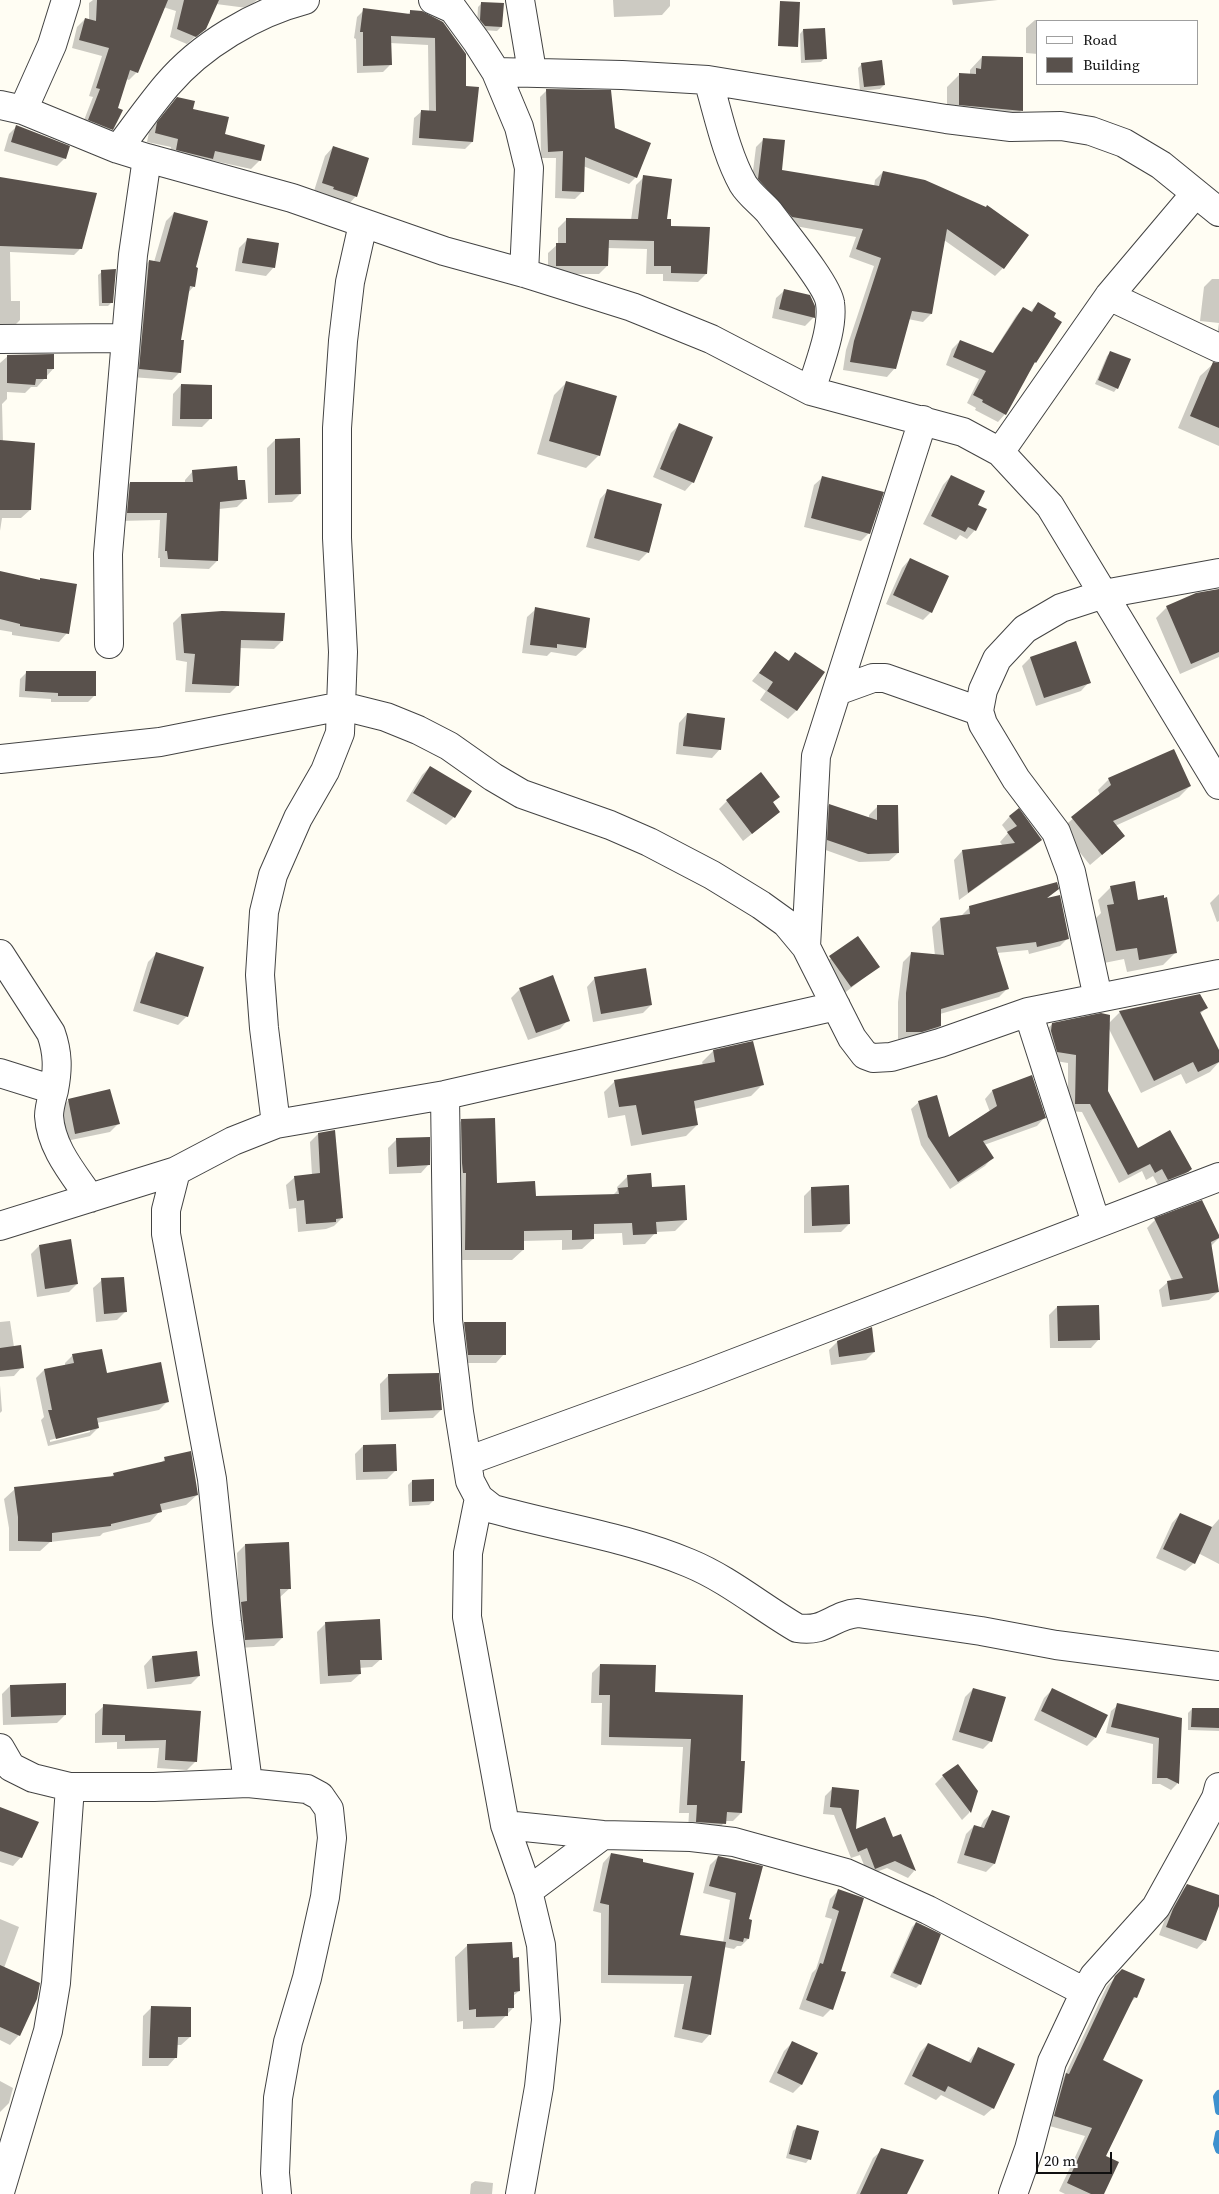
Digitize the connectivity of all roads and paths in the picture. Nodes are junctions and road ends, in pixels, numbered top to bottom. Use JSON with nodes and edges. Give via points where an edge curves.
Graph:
{"nodes":[{"id":1,"x":66,"y":0,"type":"edge"},
{"id":2,"x":305,"y":0,"type":"edge"},
{"id":3,"x":433,"y":0,"type":"edge"},
{"id":4,"x":520,"y":0,"type":"edge"},
{"id":5,"x":532,"y":71,"type":"junction"},
{"id":6,"x":496,"y":72,"type":"junction"},
{"id":7,"x":708,"y":80,"type":"junction"},
{"id":8,"x":12,"y":107,"type":"edge"},
{"id":9,"x":118,"y":149,"type":"junction"},
{"id":10,"x":147,"y":158,"type":"junction"},
{"id":11,"x":1195,"y":194,"type":"junction"},
{"id":12,"x":1219,"y":212,"type":"edge"},
{"id":13,"x":363,"y":224,"type":"junction"},
{"id":14,"x":524,"y":273,"type":"junction"},
{"id":15,"x":1109,"y":296,"type":"junction"},
{"id":16,"x":125,"y":338,"type":"junction"},
{"id":17,"x":0,"y":339,"type":"edge"},
{"id":18,"x":1219,"y":348,"type":"edge"},
{"id":19,"x":810,"y":391,"type":"junction"},
{"id":20,"x":924,"y":420,"type":"junction"},
{"id":21,"x":1000,"y":452,"type":"junction"},
{"id":22,"x":1219,"y":573,"type":"edge"},
{"id":23,"x":1104,"y":594,"type":"junction"},
{"id":24,"x":109,"y":644,"type":"dead end"},
{"id":25,"x":837,"y":691,"type":"junction"},
{"id":26,"x":342,"y":706,"type":"junction"},
{"id":27,"x":979,"y":711,"type":"junction"},
{"id":28,"x":0,"y":759,"type":"edge"},
{"id":29,"x":1219,"y":785,"type":"edge"},
{"id":30,"x":806,"y":947,"type":"junction"},
{"id":31,"x":0,"y":954,"type":"edge"},
{"id":32,"x":1219,"y":974,"type":"edge"},
{"id":33,"x":1098,"y":998,"type":"junction"},
{"id":34,"x":836,"y":1006,"type":"junction"},
{"id":35,"x":1028,"y":1012,"type":"junction"},
{"id":36,"x":0,"y":1073,"type":"edge"},
{"id":37,"x":54,"y":1090,"type":"junction"},
{"id":38,"x":446,"y":1095,"type":"junction"},
{"id":39,"x":276,"y":1124,"type":"junction"},
{"id":40,"x":176,"y":1171,"type":"junction"},
{"id":41,"x":1219,"y":1177,"type":"edge"},
{"id":42,"x":90,"y":1198,"type":"junction"},
{"id":43,"x":1096,"y":1223,"type":"junction"},
{"id":44,"x":0,"y":1226,"type":"edge"},
{"id":45,"x":467,"y":1461,"type":"junction"},
{"id":46,"x":479,"y":1498,"type":"junction"},
{"id":47,"x":1219,"y":1666,"type":"edge"},
{"id":48,"x":4,"y":1759,"type":"edge"},
{"id":49,"x":248,"y":1783,"type":"junction"},
{"id":50,"x":70,"y":1787,"type":"junction"},
{"id":51,"x":1219,"y":1787,"type":"edge"},
{"id":52,"x":505,"y":1826,"type":"junction"},
{"id":53,"x":603,"y":1835,"type":"junction"},
{"id":54,"x":528,"y":1892,"type":"junction"},
{"id":55,"x":1085,"y":1992,"type":"junction"},
{"id":56,"x":0,"y":2192,"type":"edge"},
{"id":57,"x":277,"y":2194,"type":"edge"},
{"id":58,"x":520,"y":2194,"type":"edge"},
{"id":59,"x":1013,"y":2194,"type":"edge"}],
"edges":[{"from":1,"to":8,"type":"street","via":[[52,46]]},
{"from":2,"to":9,"type":"street","via":[[252,20],[210,45],[168,84]]},
{"from":3,"to":6,"type":"street","via":[[453,9]]},
{"from":4,"to":5,"type":"street"},
{"from":5,"to":6,"type":"street"},
{"from":5,"to":7,"type":"street"},
{"from":6,"to":14,"type":"street","via":[[519,127],[529,168]]},
{"from":7,"to":11,"type":"street","via":[[955,120],[1011,127],[1061,126],[1090,130],[1124,143],[1154,161]]},
{"from":7,"to":19,"type":"street","via":[[744,186],[785,234],[829,297],[831,315]]},
{"from":8,"to":9,"type":"street"},
{"from":9,"to":10,"type":"street"},
{"from":10,"to":13,"type":"street","via":[[292,198]]},
{"from":10,"to":16,"type":"street"},
{"from":11,"to":12,"type":"street"},
{"from":11,"to":15,"type":"street"},
{"from":13,"to":14,"type":"street"},
{"from":13,"to":26,"type":"street","via":[[350,282],[337,428]]},
{"from":14,"to":19,"type":"street","via":[[632,307],[711,339]]},
{"from":15,"to":18,"type":"street"},
{"from":15,"to":21,"type":"street"},
{"from":16,"to":17,"type":"street"},
{"from":16,"to":24,"type":"street","via":[[108,554]]},
{"from":19,"to":20,"type":"street"},
{"from":20,"to":21,"type":"street","via":[[963,432]]},
{"from":20,"to":25,"type":"street"},
{"from":21,"to":23,"type":"street","via":[[1050,506]]},
{"from":22,"to":23,"type":"street"},
{"from":23,"to":27,"type":"street","via":[[1061,608],[1025,629],[997,658],[983,690]]},
{"from":23,"to":29,"type":"street"},
{"from":25,"to":27,"type":"street","via":[[873,678],[885,678]]},
{"from":25,"to":30,"type":"street","via":[[816,756]]},
{"from":26,"to":28,"type":"street","via":[[160,742]]},
{"from":26,"to":30,"type":"street","via":[[386,716],[418,730],[449,746],[493,778],[522,794],[649,842],[762,905],[786,923]]},
{"from":26,"to":39,"type":"street","via":[[340,734],[273,875],[264,912],[261,984]]},
{"from":27,"to":33,"type":"street","via":[[983,724],[1016,779],[1056,832],[1071,872]]},
{"from":30,"to":34,"type":"street"},
{"from":31,"to":37,"type":"street","via":[[51,1033],[58,1067]]},
{"from":32,"to":33,"type":"street"},
{"from":33,"to":35,"type":"street"},
{"from":34,"to":35,"type":"street","via":[[860,1050],[873,1058],[891,1057],[940,1043]]},
{"from":34,"to":38,"type":"street"},
{"from":35,"to":43,"type":"street"},
{"from":36,"to":37,"type":"street"},
{"from":37,"to":42,"type":"street","via":[[49,1115],[52,1136]]},
{"from":38,"to":39,"type":"street"},
{"from":38,"to":45,"type":"street","via":[[448,1320]]},
{"from":39,"to":40,"type":"street","via":[[233,1141]]},
{"from":40,"to":42,"type":"street"},
{"from":40,"to":49,"type":"street","via":[[166,1210],[166,1234],[212,1479]]},
{"from":41,"to":43,"type":"street"},
{"from":42,"to":44,"type":"street"},
{"from":43,"to":45,"type":"street","via":[[698,1377]]},
{"from":45,"to":46,"type":"street","via":[[470,1481]]},
{"from":46,"to":47,"type":"street","via":[[493,1509],[644,1547],[690,1563],[797,1628],[825,1627],[837,1618],[858,1613],[1056,1645]]},
{"from":46,"to":52,"type":"street","via":[[468,1553],[468,1617]]},
{"from":48,"to":50,"type":"street","via":[[34,1778]]},
{"from":49,"to":50,"type":"street"},
{"from":49,"to":57,"type":"street","via":[[307,1789],[320,1796],[329,1809],[332,1838],[324,1897],[307,1978],[288,2042],[278,2098]]},
{"from":50,"to":56,"type":"street","via":[[56,1983],[48,2031]]},
{"from":51,"to":55,"type":"street","via":[[1156,1907],[1094,1976]]},
{"from":52,"to":53,"type":"street"},
{"from":52,"to":54,"type":"street"},
{"from":53,"to":54,"type":"street"},
{"from":53,"to":55,"type":"street","via":[[691,1837],[734,1842],[846,1873],[928,1910]]},
{"from":54,"to":58,"type":"street","via":[[541,1945],[546,2020],[539,2087]]},
{"from":55,"to":59,"type":"street","via":[[1052,2062],[1029,2149]]}]}
